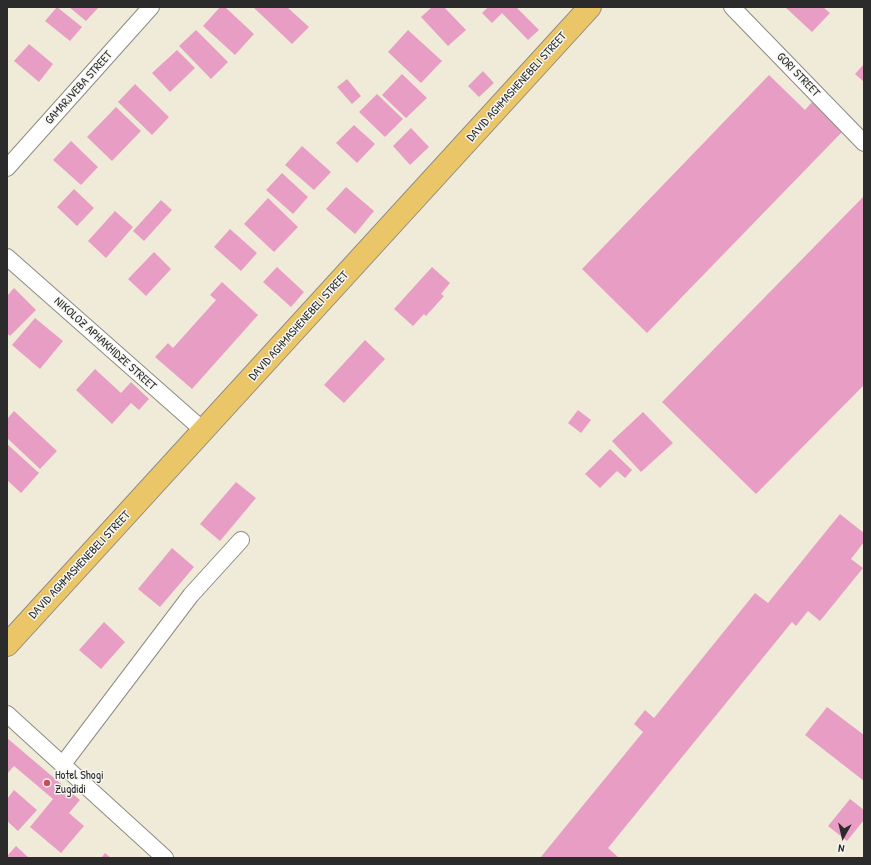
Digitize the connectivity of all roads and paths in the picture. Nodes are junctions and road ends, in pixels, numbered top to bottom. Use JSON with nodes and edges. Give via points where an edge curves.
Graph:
{"nodes":[{"id":1,"x":151,"y":7,"type":"edge"},
{"id":2,"x":590,"y":7,"type":"edge"},
{"id":3,"x":732,"y":7,"type":"edge"},
{"id":4,"x":864,"y":143,"type":"edge"},
{"id":5,"x":7,"y":168,"type":"edge"},
{"id":6,"x":7,"y":257,"type":"edge"},
{"id":7,"x":204,"y":431,"type":"junction"},
{"id":8,"x":241,"y":540,"type":"dead end"},
{"id":9,"x":7,"y":645,"type":"edge"},
{"id":10,"x":7,"y":714,"type":"edge"},
{"id":11,"x":63,"y":764,"type":"junction"},
{"id":12,"x":165,"y":858,"type":"edge"}],
"edges":[{"from":1,"to":5,"type":"street","name":"GAMARJVEBA STREET"},
{"from":2,"to":7,"type":"highway","name":"DAVID AGHMASHENEBELI STREET"},
{"from":3,"to":4,"type":"street","name":"GORI STREET"},
{"from":6,"to":7,"type":"street","name":"NIKOLOZ APHAKHIDZE STREET"},
{"from":7,"to":9,"type":"highway","name":"DAVID AGHMASHENEBELI STREET"},
{"from":8,"to":11,"type":"street","via":[[190,595]]},
{"from":10,"to":11,"type":"street"},
{"from":11,"to":12,"type":"street"}]}
